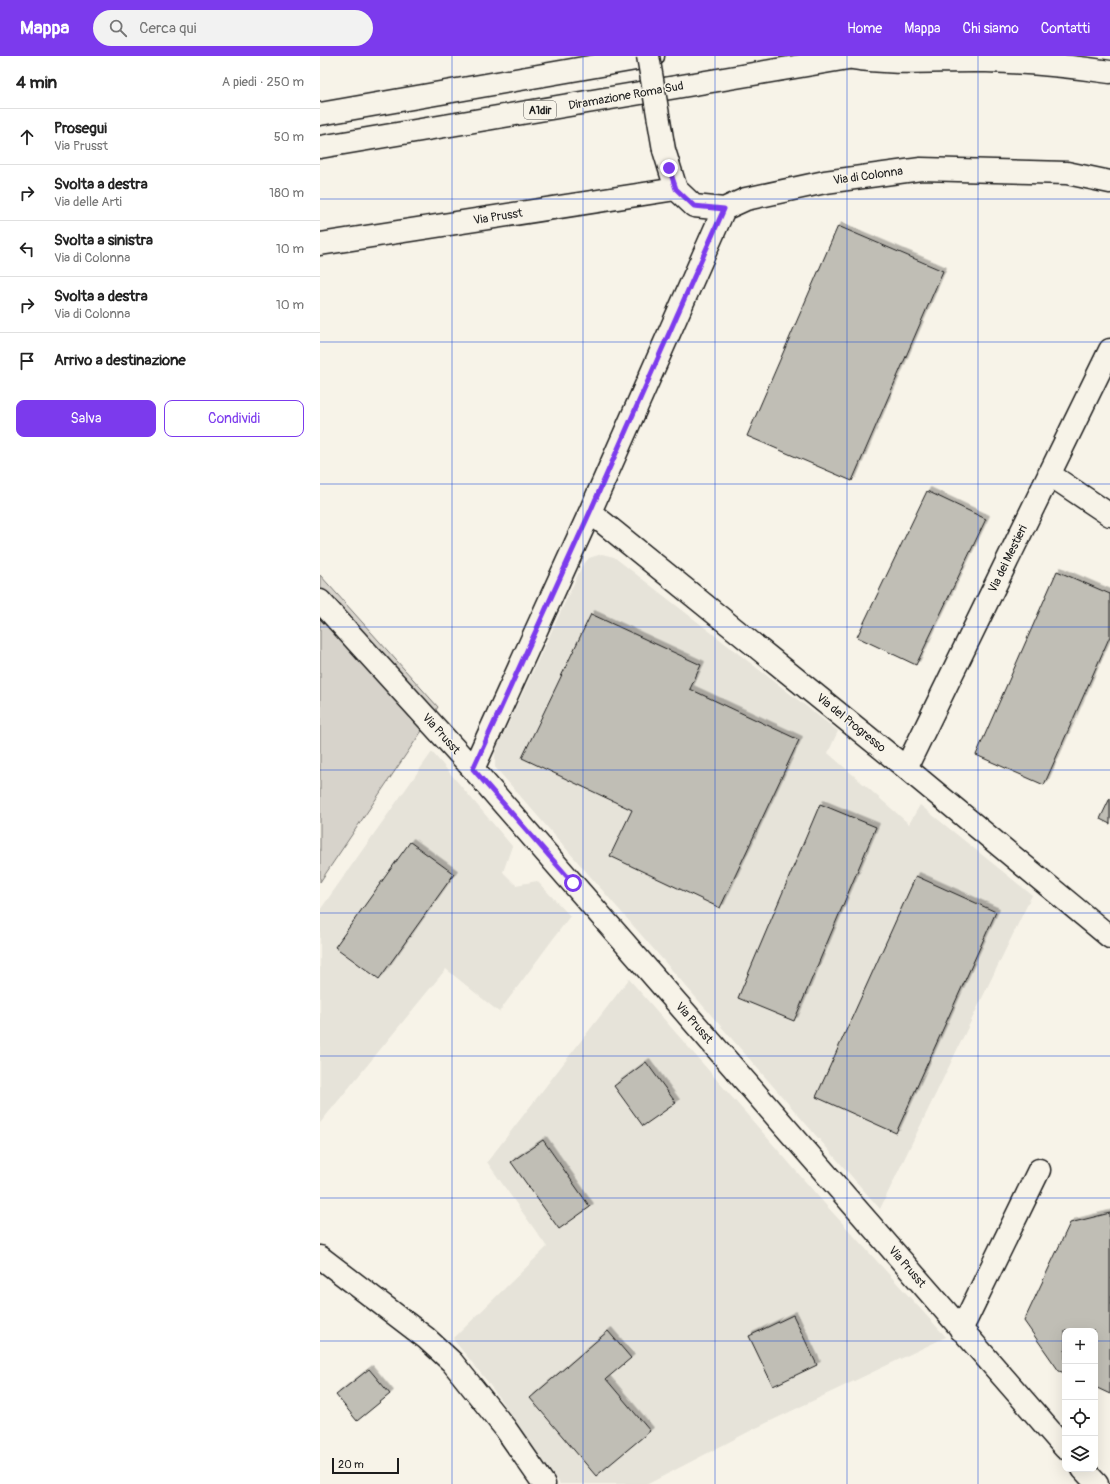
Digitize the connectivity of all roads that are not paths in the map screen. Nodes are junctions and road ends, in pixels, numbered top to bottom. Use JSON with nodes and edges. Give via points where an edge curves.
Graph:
{"nodes":[{"id":1,"x":648,"y":56,"type":"edge"},
{"id":2,"x":654,"y":56,"type":"edge"},
{"id":3,"x":856,"y":57,"type":"edge"},
{"id":4,"x":1110,"y":72,"type":"edge"},
{"id":5,"x":320,"y":114,"type":"edge"},
{"id":6,"x":320,"y":147,"type":"edge"},
{"id":7,"x":1110,"y":182,"type":"edge"},
{"id":8,"x":676,"y":189,"type":"junction"},
{"id":9,"x":724,"y":209,"type":"junction"},
{"id":10,"x":320,"y":244,"type":"edge"},
{"id":11,"x":1110,"y":350,"type":"edge"},
{"id":12,"x":1049,"y":474,"type":"junction"},
{"id":13,"x":590,"y":512,"type":"junction"},
{"id":14,"x":1110,"y":515,"type":"edge"},
{"id":15,"x":320,"y":601,"type":"edge"},
{"id":16,"x":906,"y":768,"type":"junction"},
{"id":17,"x":473,"y":769,"type":"junction"},
{"id":18,"x":1110,"y":937,"type":"edge"},
{"id":19,"x":1039,"y":1170,"type":"dead end"},
{"id":20,"x":320,"y":1257,"type":"edge"},
{"id":21,"x":961,"y":1330,"type":"junction"},
{"id":22,"x":1062,"y":1445,"type":"edge"},
{"id":23,"x":1086,"y":1472,"type":"edge"},
{"id":24,"x":544,"y":1484,"type":"edge"},
{"id":25,"x":1097,"y":1484,"type":"edge"}],
"edges":[{"from":1,"to":8,"type":"main road","bridge":true,"via":[[664,150]]},
{"from":2,"to":5,"type":"main road"},
{"from":3,"to":4,"type":"main road","name":"Diramazione Roma Sud","via":[[904,62],[986,61],[1040,64]]},
{"from":3,"to":6,"type":"main road","name":"Diramazione Roma Sud","number":"A1dir"},
{"from":7,"to":9,"type":"main road","name":"Via di Colonna","via":[[1067,173],[921,169],[825,182],[746,199]]},
{"from":8,"to":9,"type":"main road","via":[[694,206]]},
{"from":8,"to":10,"type":"main road","name":"Via Prusst"},
{"from":9,"to":13,"type":"main road"},
{"from":11,"to":12,"type":"main road","name":"Via dei Mestieri"},
{"from":12,"to":14,"type":"main road"},
{"from":12,"to":16,"type":"main road","name":"Via dei Mestieri"},
{"from":13,"to":16,"type":"main road","name":"Via del Progresso"},
{"from":13,"to":17,"type":"main road"},
{"from":15,"to":17,"type":"main road","name":"Via Prusst"},
{"from":16,"to":18,"type":"main road","name":"Via del Progresso"},
{"from":17,"to":21,"type":"main road","name":"Via Prusst"},
{"from":19,"to":21,"type":"main road"},
{"from":20,"to":24,"type":"main road","via":[[426,1338],[452,1362],[505,1428]]},
{"from":21,"to":22,"type":"main road","name":"Via Prusst"},
{"from":23,"to":25,"type":"main road"}]}
